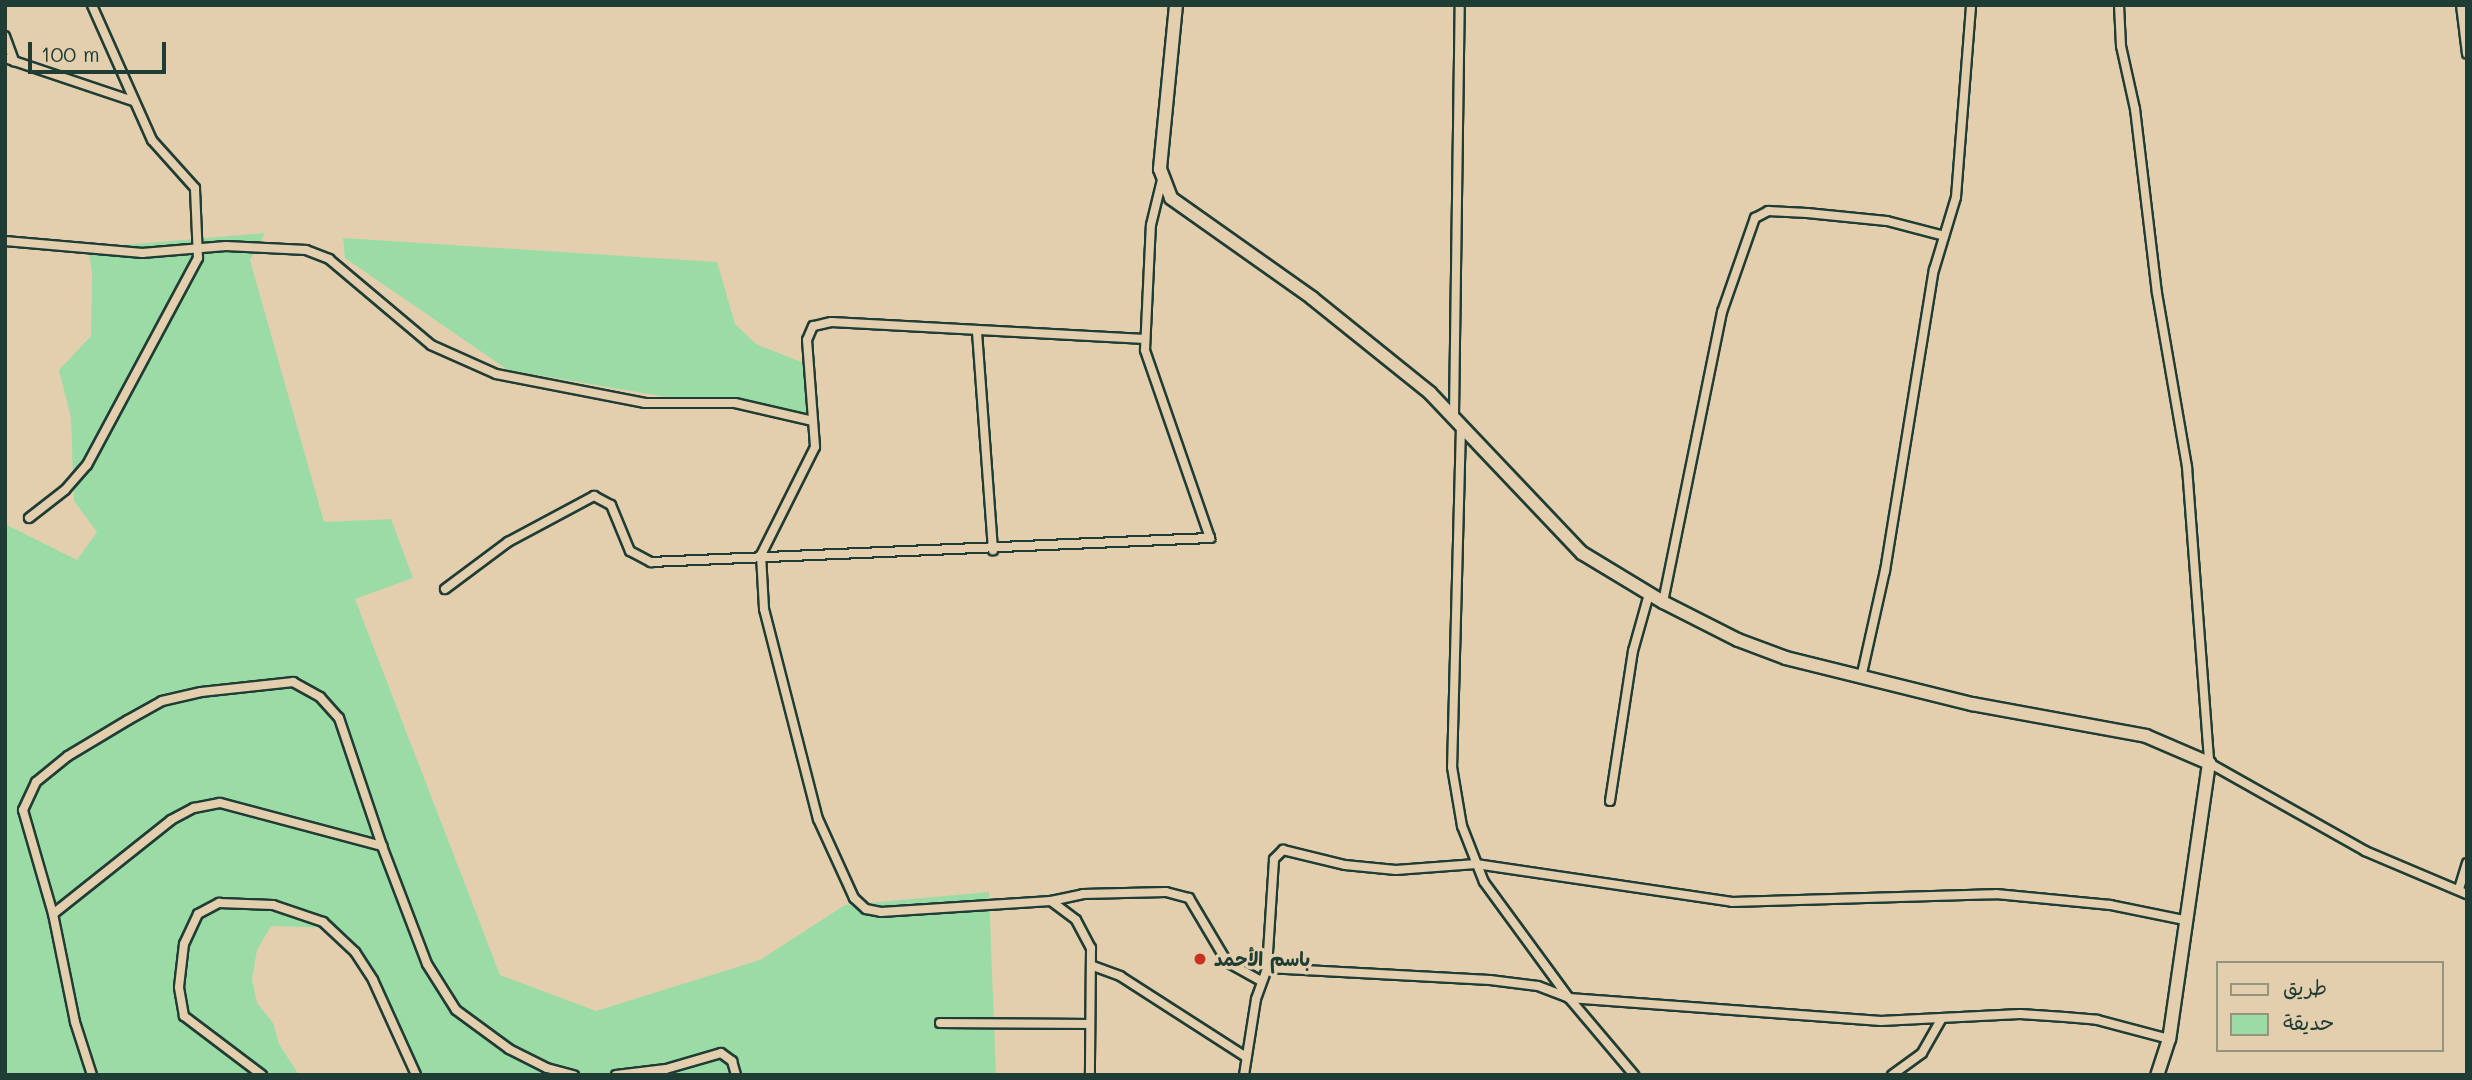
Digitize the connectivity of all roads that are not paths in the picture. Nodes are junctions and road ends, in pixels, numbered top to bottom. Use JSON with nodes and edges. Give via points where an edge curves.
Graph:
{"nodes":[{"id":1,"x":92,"y":5,"type":"edge"},
{"id":2,"x":1176,"y":5,"type":"edge"},
{"id":3,"x":1460,"y":5,"type":"edge"},
{"id":4,"x":1971,"y":5,"type":"edge"},
{"id":5,"x":2119,"y":5,"type":"edge"},
{"id":6,"x":2461,"y":5,"type":"edge"},
{"id":7,"x":2465,"y":25,"type":"edge"},
{"id":8,"x":5,"y":36,"type":"edge"},
{"id":9,"x":2467,"y":54,"type":"edge"},
{"id":10,"x":10,"y":59,"type":"edge"},
{"id":11,"x":133,"y":101,"type":"junction"},
{"id":12,"x":1162,"y":180,"type":"junction"},
{"id":13,"x":1944,"y":236,"type":"junction"},
{"id":14,"x":5,"y":241,"type":"edge"},
{"id":15,"x":198,"y":250,"type":"junction"},
{"id":16,"x":977,"y":332,"type":"junction"},
{"id":17,"x":1145,"y":340,"type":"junction"},
{"id":18,"x":1457,"y":419,"type":"junction"},
{"id":19,"x":813,"y":421,"type":"junction"},
{"id":20,"x":29,"y":518,"type":"dead end"},
{"id":21,"x":993,"y":550,"type":"junction"},
{"id":22,"x":761,"y":555,"type":"junction"},
{"id":23,"x":444,"y":589,"type":"dead end"},
{"id":24,"x":1649,"y":594,"type":"junction"},
{"id":25,"x":1663,"y":602,"type":"junction"},
{"id":26,"x":1861,"y":678,"type":"junction"},
{"id":27,"x":2209,"y":763,"type":"junction"},
{"id":28,"x":1610,"y":801,"type":"dead end"},
{"id":29,"x":382,"y":846,"type":"junction"},
{"id":30,"x":2467,"y":863,"type":"edge"},
{"id":31,"x":1476,"y":864,"type":"junction"},
{"id":32,"x":2463,"y":891,"type":"edge"},
{"id":33,"x":1051,"y":901,"type":"junction"},
{"id":34,"x":53,"y":914,"type":"junction"},
{"id":35,"x":2184,"y":920,"type":"junction"},
{"id":36,"x":1093,"y":966,"type":"junction"},
{"id":37,"x":1267,"y":968,"type":"junction"},
{"id":38,"x":1262,"y":981,"type":"junction"},
{"id":39,"x":1569,"y":998,"type":"junction"},
{"id":40,"x":1942,"y":1018,"type":"junction"},
{"id":41,"x":940,"y":1023,"type":"dead end"},
{"id":42,"x":1089,"y":1024,"type":"junction"},
{"id":43,"x":2169,"y":1039,"type":"junction"},
{"id":44,"x":1246,"y":1057,"type":"junction"},
{"id":45,"x":92,"y":1075,"type":"edge"},
{"id":46,"x":262,"y":1075,"type":"edge"},
{"id":47,"x":416,"y":1075,"type":"edge"},
{"id":48,"x":574,"y":1075,"type":"edge"},
{"id":49,"x":617,"y":1075,"type":"edge"},
{"id":50,"x":736,"y":1075,"type":"edge"},
{"id":51,"x":1090,"y":1075,"type":"edge"},
{"id":52,"x":1244,"y":1075,"type":"edge"},
{"id":53,"x":1634,"y":1075,"type":"edge"},
{"id":54,"x":1892,"y":1075,"type":"edge"},
{"id":55,"x":2157,"y":1075,"type":"edge"}],
"edges":[{"from":1,"to":11,"type":"street"},
{"from":2,"to":12,"type":"street"},
{"from":3,"to":18,"type":"street"},
{"from":4,"to":13,"type":"street","via":[[1956,197]]},
{"from":5,"to":27,"type":"street","via":[[2157,293],[2187,467]]},
{"from":6,"to":7,"type":"street"},
{"from":7,"to":9,"type":"street"},
{"from":8,"to":10,"type":"street"},
{"from":10,"to":11,"type":"street"},
{"from":11,"to":15,"type":"street","via":[[162,154],[195,188]]},
{"from":12,"to":17,"type":"street","via":[[1152,225]]},
{"from":12,"to":18,"type":"street","via":[[1184,208],[1312,298]]},
{"from":13,"to":25,"type":"street","via":[[1887,221],[1807,213],[1768,211],[1755,218],[1722,312]]},
{"from":13,"to":26,"type":"street","via":[[1934,270],[1885,571]]},
{"from":14,"to":15,"type":"street","via":[[142,253]]},
{"from":15,"to":19,"type":"street","via":[[268,245],[306,250],[329,259],[431,345],[496,374],[645,403],[735,403]]},
{"from":15,"to":20,"type":"street","via":[[193,274],[87,465],[65,490]]},
{"from":16,"to":17,"type":"street"},
{"from":16,"to":19,"type":"street","via":[[831,322],[813,326],[807,340]]},
{"from":16,"to":21,"type":"street"},
{"from":17,"to":21,"type":"street","via":[[1156,390],[1210,538]]},
{"from":18,"to":24,"type":"street","via":[[1582,553]]},
{"from":18,"to":31,"type":"street","via":[[1452,767],[1455,799]]},
{"from":19,"to":22,"type":"street","via":[[811,456]]},
{"from":21,"to":22,"type":"street"},
{"from":22,"to":23,"type":"street","via":[[651,562],[630,551],[611,505],[594,496],[508,542]]},
{"from":22,"to":33,"type":"street","via":[[764,609],[804,774],[818,819],[853,898],[866,909],[881,912]]},
{"from":24,"to":25,"type":"street"},
{"from":24,"to":28,"type":"street","via":[[1633,651]]},
{"from":25,"to":26,"type":"street","via":[[1738,640]]},
{"from":26,"to":27,"type":"street","via":[[2146,736]]},
{"from":27,"to":32,"type":"street","via":[[2365,852]]},
{"from":27,"to":35,"type":"street"},
{"from":29,"to":34,"type":"street","via":[[220,803],[194,808],[171,820]]},
{"from":29,"to":34,"type":"street","via":[[340,718],[320,697],[293,682],[201,692],[162,701],[139,713],[68,756],[36,782],[23,810]]},
{"from":29,"to":48,"type":"street","via":[[427,964],[456,1010],[509,1049],[547,1068]]},
{"from":30,"to":32,"type":"street"},
{"from":31,"to":35,"type":"street","via":[[1732,902],[1996,894],[2110,905]]},
{"from":31,"to":37,"type":"street","via":[[1396,870],[1345,864],[1288,849],[1278,852]]},
{"from":31,"to":39,"type":"street"},
{"from":33,"to":36,"type":"street","via":[[1084,933]]},
{"from":33,"to":38,"type":"street","via":[[1101,892],[1182,895],[1194,904],[1227,962]]},
{"from":34,"to":45,"type":"street","via":[[75,1022]]},
{"from":35,"to":43,"type":"street"},
{"from":36,"to":42,"type":"street"},
{"from":36,"to":44,"type":"street","via":[[1119,976]]},
{"from":37,"to":38,"type":"street"},
{"from":37,"to":39,"type":"street","via":[[1490,980],[1538,985]]},
{"from":38,"to":44,"type":"street"},
{"from":39,"to":40,"type":"street","via":[[1881,1021]]},
{"from":39,"to":53,"type":"street"},
{"from":40,"to":43,"type":"street","via":[[2020,1014],[2076,1018]]},
{"from":40,"to":54,"type":"street","via":[[1922,1053]]},
{"from":41,"to":42,"type":"street"},
{"from":42,"to":51,"type":"street"},
{"from":43,"to":55,"type":"street"},
{"from":44,"to":52,"type":"street"},
{"from":46,"to":47,"type":"street","via":[[184,1016],[178,988],[184,944],[198,914],[219,903],[274,905],[323,922],[355,952],[373,979]]},
{"from":49,"to":50,"type":"street","via":[[666,1069],[721,1053],[732,1062]]}]}
